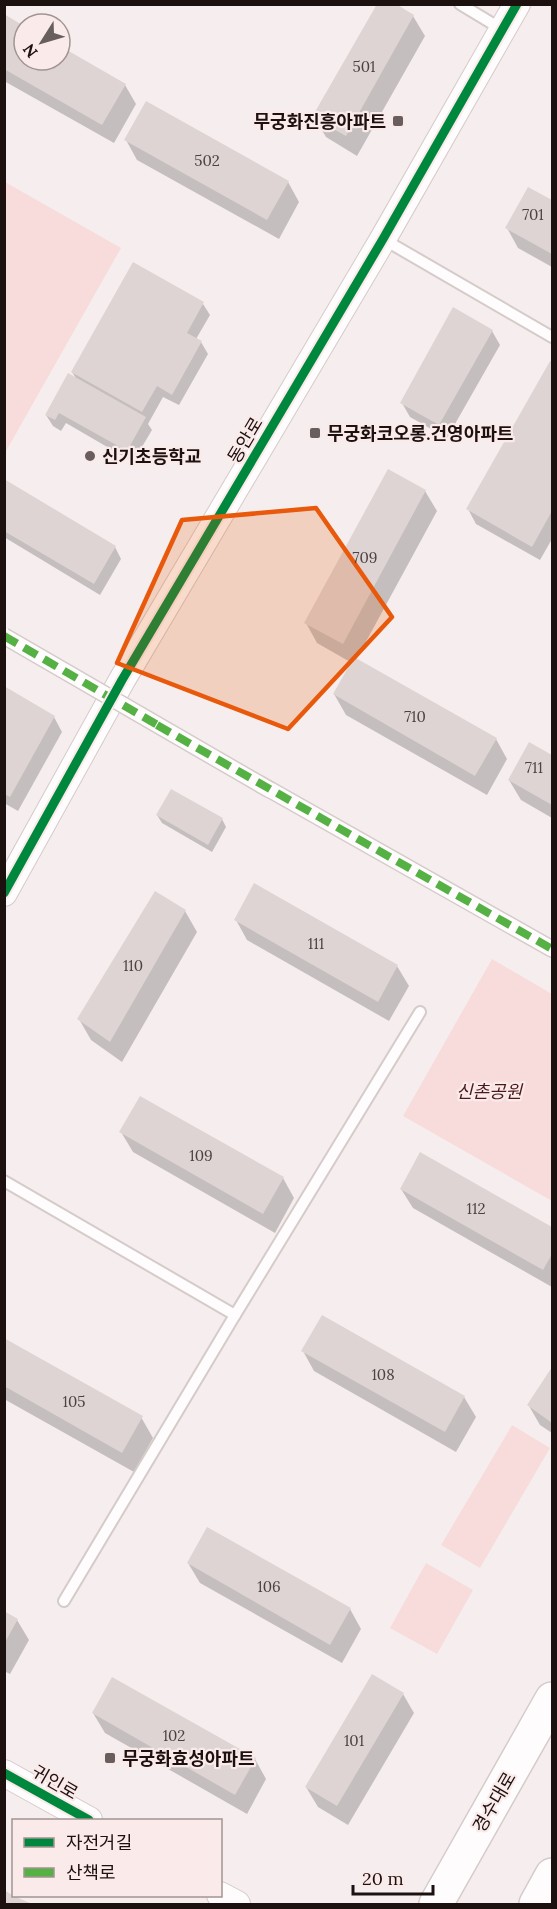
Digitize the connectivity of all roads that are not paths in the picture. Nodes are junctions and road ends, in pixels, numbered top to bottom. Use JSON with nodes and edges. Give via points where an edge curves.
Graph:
{"nodes":[{"id":1,"x":460,"y":4,"type":"edge"},
{"id":2,"x":517,"y":4,"type":"edge"},
{"id":3,"x":503,"y":30,"type":"junction"},
{"id":4,"x":383,"y":239,"type":"junction"},
{"id":5,"x":552,"y":337,"type":"edge"},
{"id":6,"x":4,"y":636,"type":"edge"},
{"id":7,"x":82,"y":676,"type":"dead end"},
{"id":8,"x":157,"y":725,"type":"dead end"},
{"id":9,"x":260,"y":784,"type":"junction"},
{"id":10,"x":4,"y":893,"type":"edge"},
{"id":11,"x":552,"y":949,"type":"edge"},
{"id":12,"x":420,"y":1012,"type":"dead end"},
{"id":13,"x":4,"y":1181,"type":"edge"},
{"id":14,"x":235,"y":1315,"type":"junction"},
{"id":15,"x":64,"y":1601,"type":"dead end"},
{"id":16,"x":552,"y":1699,"type":"edge"},
{"id":17,"x":4,"y":1773,"type":"edge"},
{"id":18,"x":85,"y":1819,"type":"edge"},
{"id":19,"x":552,"y":1875,"type":"edge"},
{"id":20,"x":222,"y":1896,"type":"edge"},
{"id":21,"x":237,"y":1905,"type":"edge"},
{"id":22,"x":436,"y":1905,"type":"edge"},
{"id":23,"x":536,"y":1905,"type":"edge"}],
"edges":[{"from":1,"to":3,"type":"lane"},
{"from":2,"to":3,"type":"street","name":"동안로"},
{"from":3,"to":4,"type":"street","name":"동안로"},
{"from":4,"to":5,"type":"lane"},
{"from":4,"to":10,"type":"street","name":"동안로","via":[[122,680]]},
{"from":6,"to":7,"type":"street"},
{"from":6,"to":9,"type":"street","bridge":true},
{"from":8,"to":9,"type":"street"},
{"from":9,"to":11,"type":"street"},
{"from":12,"to":14,"type":"lane"},
{"from":13,"to":14,"type":"lane"},
{"from":14,"to":15,"type":"lane"},
{"from":16,"to":22,"type":"main road","name":"경수대로"},
{"from":17,"to":18,"type":"street","name":"귀인로"},
{"from":19,"to":23,"type":"main road"},
{"from":20,"to":21,"type":"street"}]}
